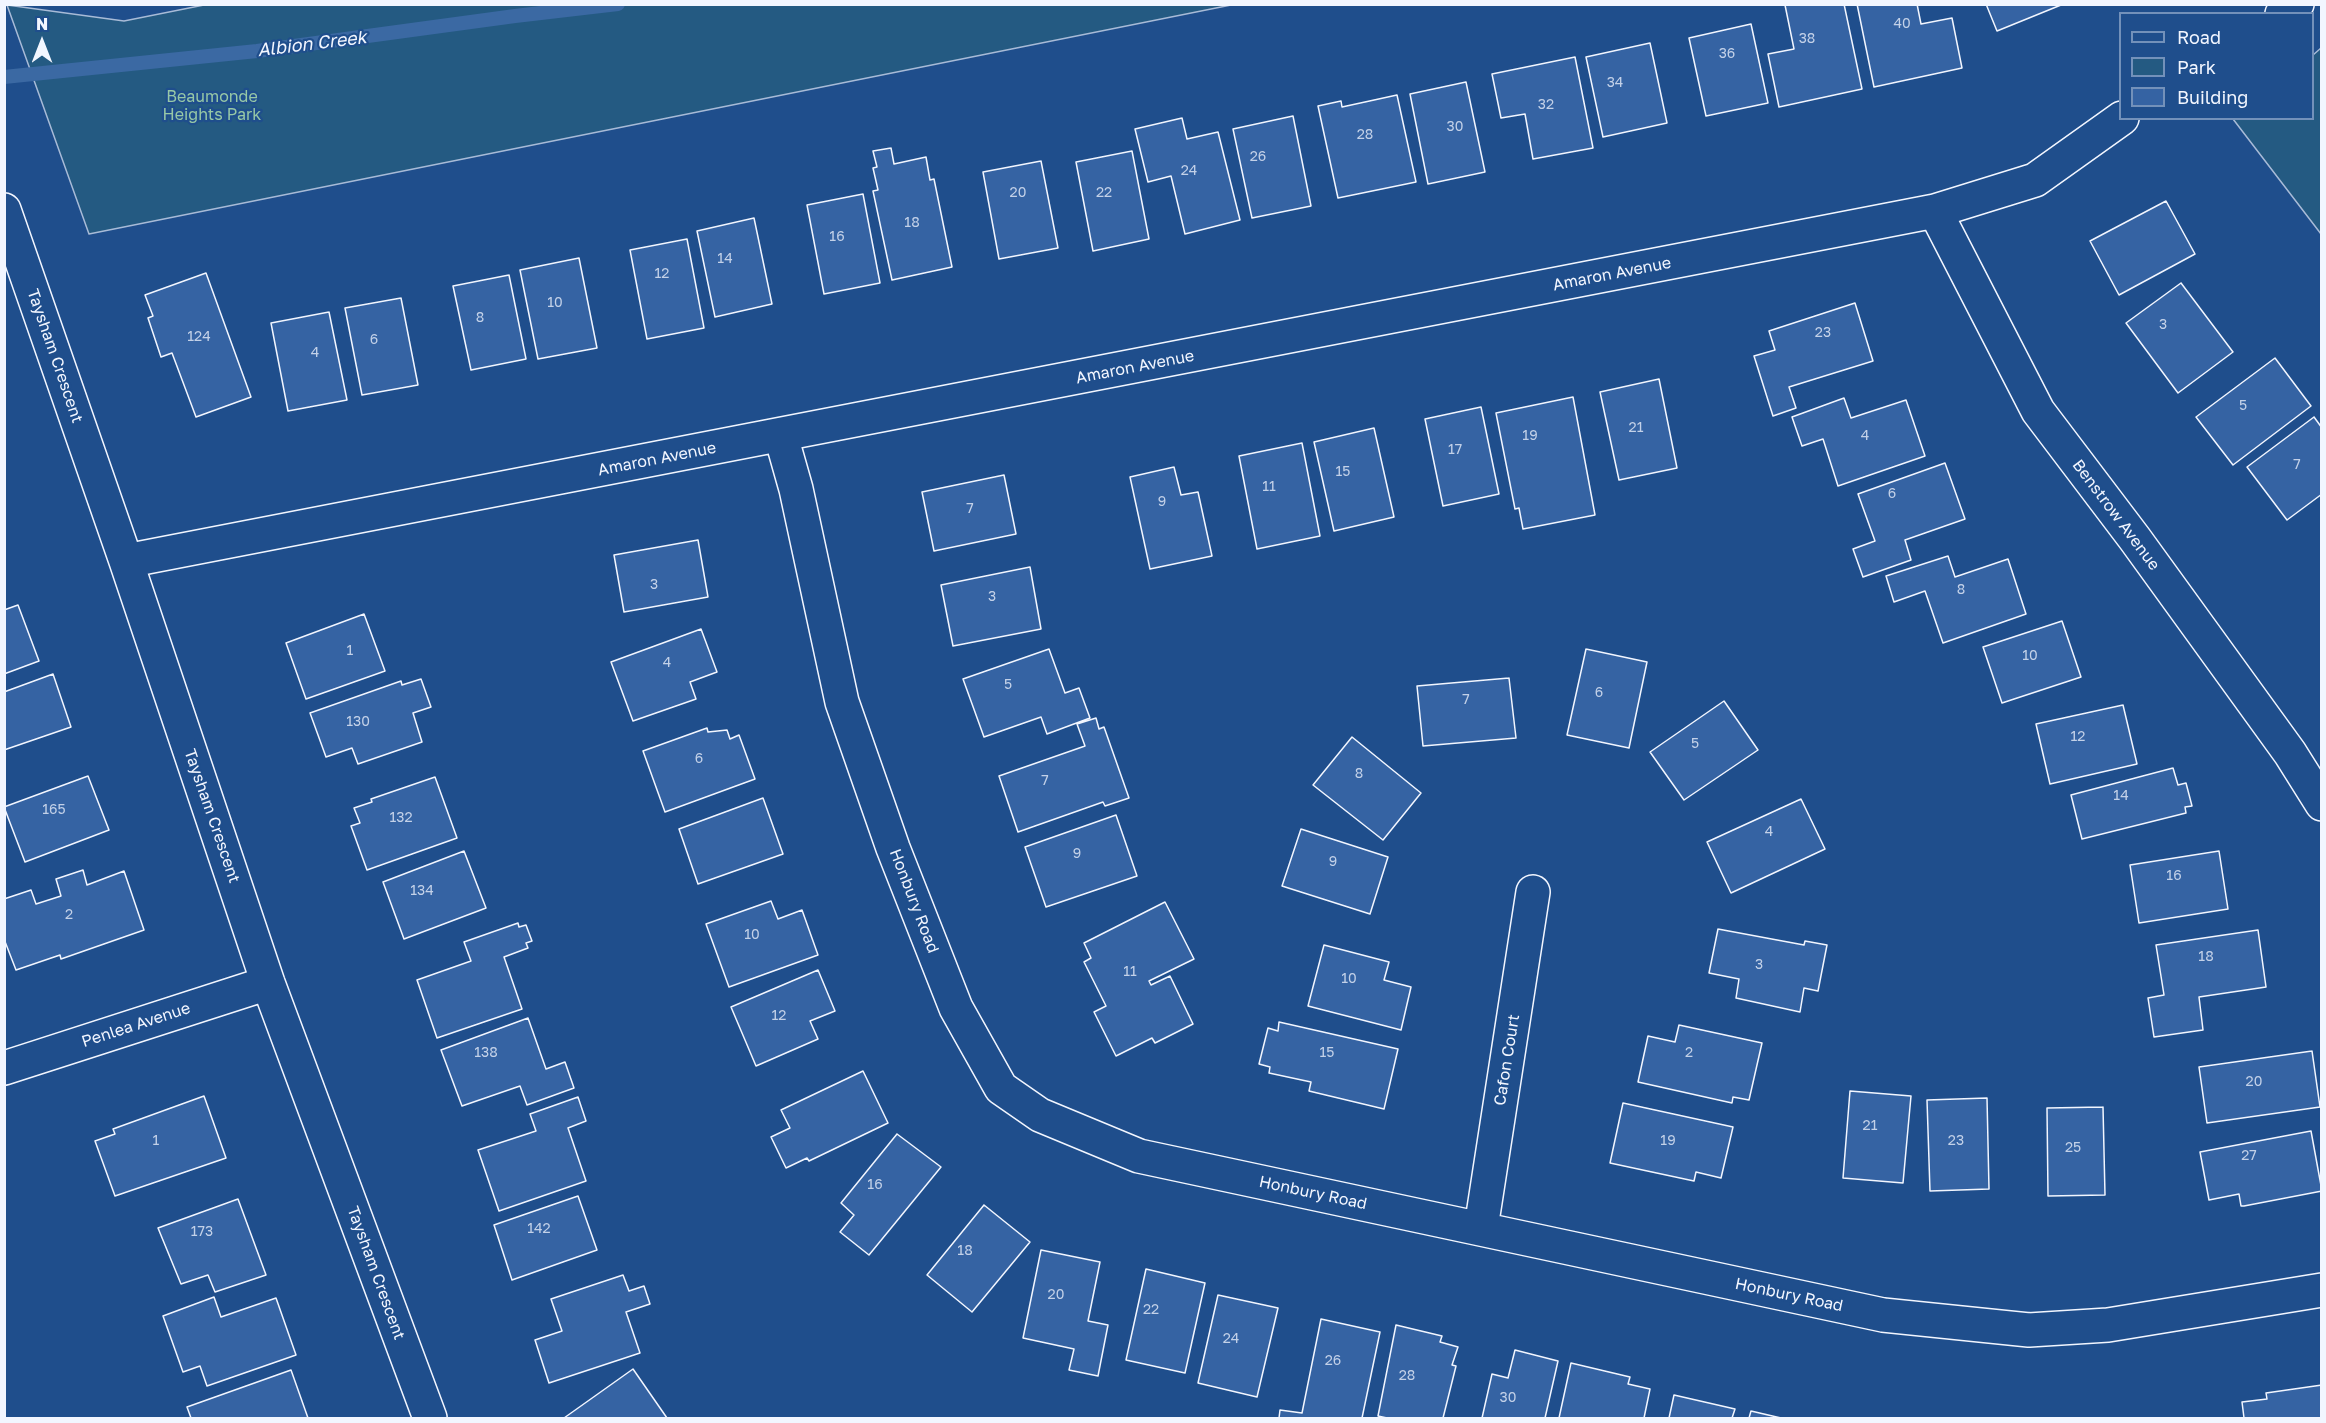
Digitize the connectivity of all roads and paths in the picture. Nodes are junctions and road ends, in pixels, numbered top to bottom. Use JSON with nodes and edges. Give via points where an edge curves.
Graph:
{"nodes":[{"id":1,"x":2119,"y":120,"type":"edge"},
{"id":2,"x":4,"y":210,"type":"edge"},
{"id":3,"x":1935,"y":211,"type":"junction"},
{"id":4,"x":781,"y":436,"type":"junction"},
{"id":5,"x":126,"y":561,"type":"junction"},
{"id":6,"x":2322,"y":804,"type":"edge"},
{"id":7,"x":1533,"y":892,"type":"dead end"},
{"id":8,"x":268,"y":983,"type":"junction"},
{"id":9,"x":4,"y":1068,"type":"edge"},
{"id":10,"x":1481,"y":1228,"type":"junction"},
{"id":11,"x":2322,"y":1290,"type":"edge"},
{"id":12,"x":430,"y":1419,"type":"edge"}],
"edges":[{"from":1,"to":3,"type":"street","name":"Amaron Avenue","via":[[2035,180]]},
{"from":2,"to":5,"type":"street","name":"Taysham Crescent"},
{"from":3,"to":4,"type":"street","name":"Amaron Avenue"},
{"from":3,"to":6,"type":"street","name":"Benstrow Avenue","via":[[2038,411],[2290,753]]},
{"from":4,"to":5,"type":"street","name":"Amaron Avenue"},
{"from":4,"to":10,"type":"street","name":"Honbury Road","via":[[842,702],[893,848],[956,1008],[1001,1088],[1040,1115],[1139,1156]]},
{"from":5,"to":8,"type":"street","name":"Taysham Crescent"},
{"from":7,"to":10,"type":"street","name":"Cafon Court"},
{"from":8,"to":9,"type":"street","name":"Penlea Avenue"},
{"from":8,"to":12,"type":"street","name":"Taysham Crescent"},
{"from":10,"to":11,"type":"street","name":"Honbury Road","via":[[1883,1315],[2029,1330],[2108,1325]]}]}
